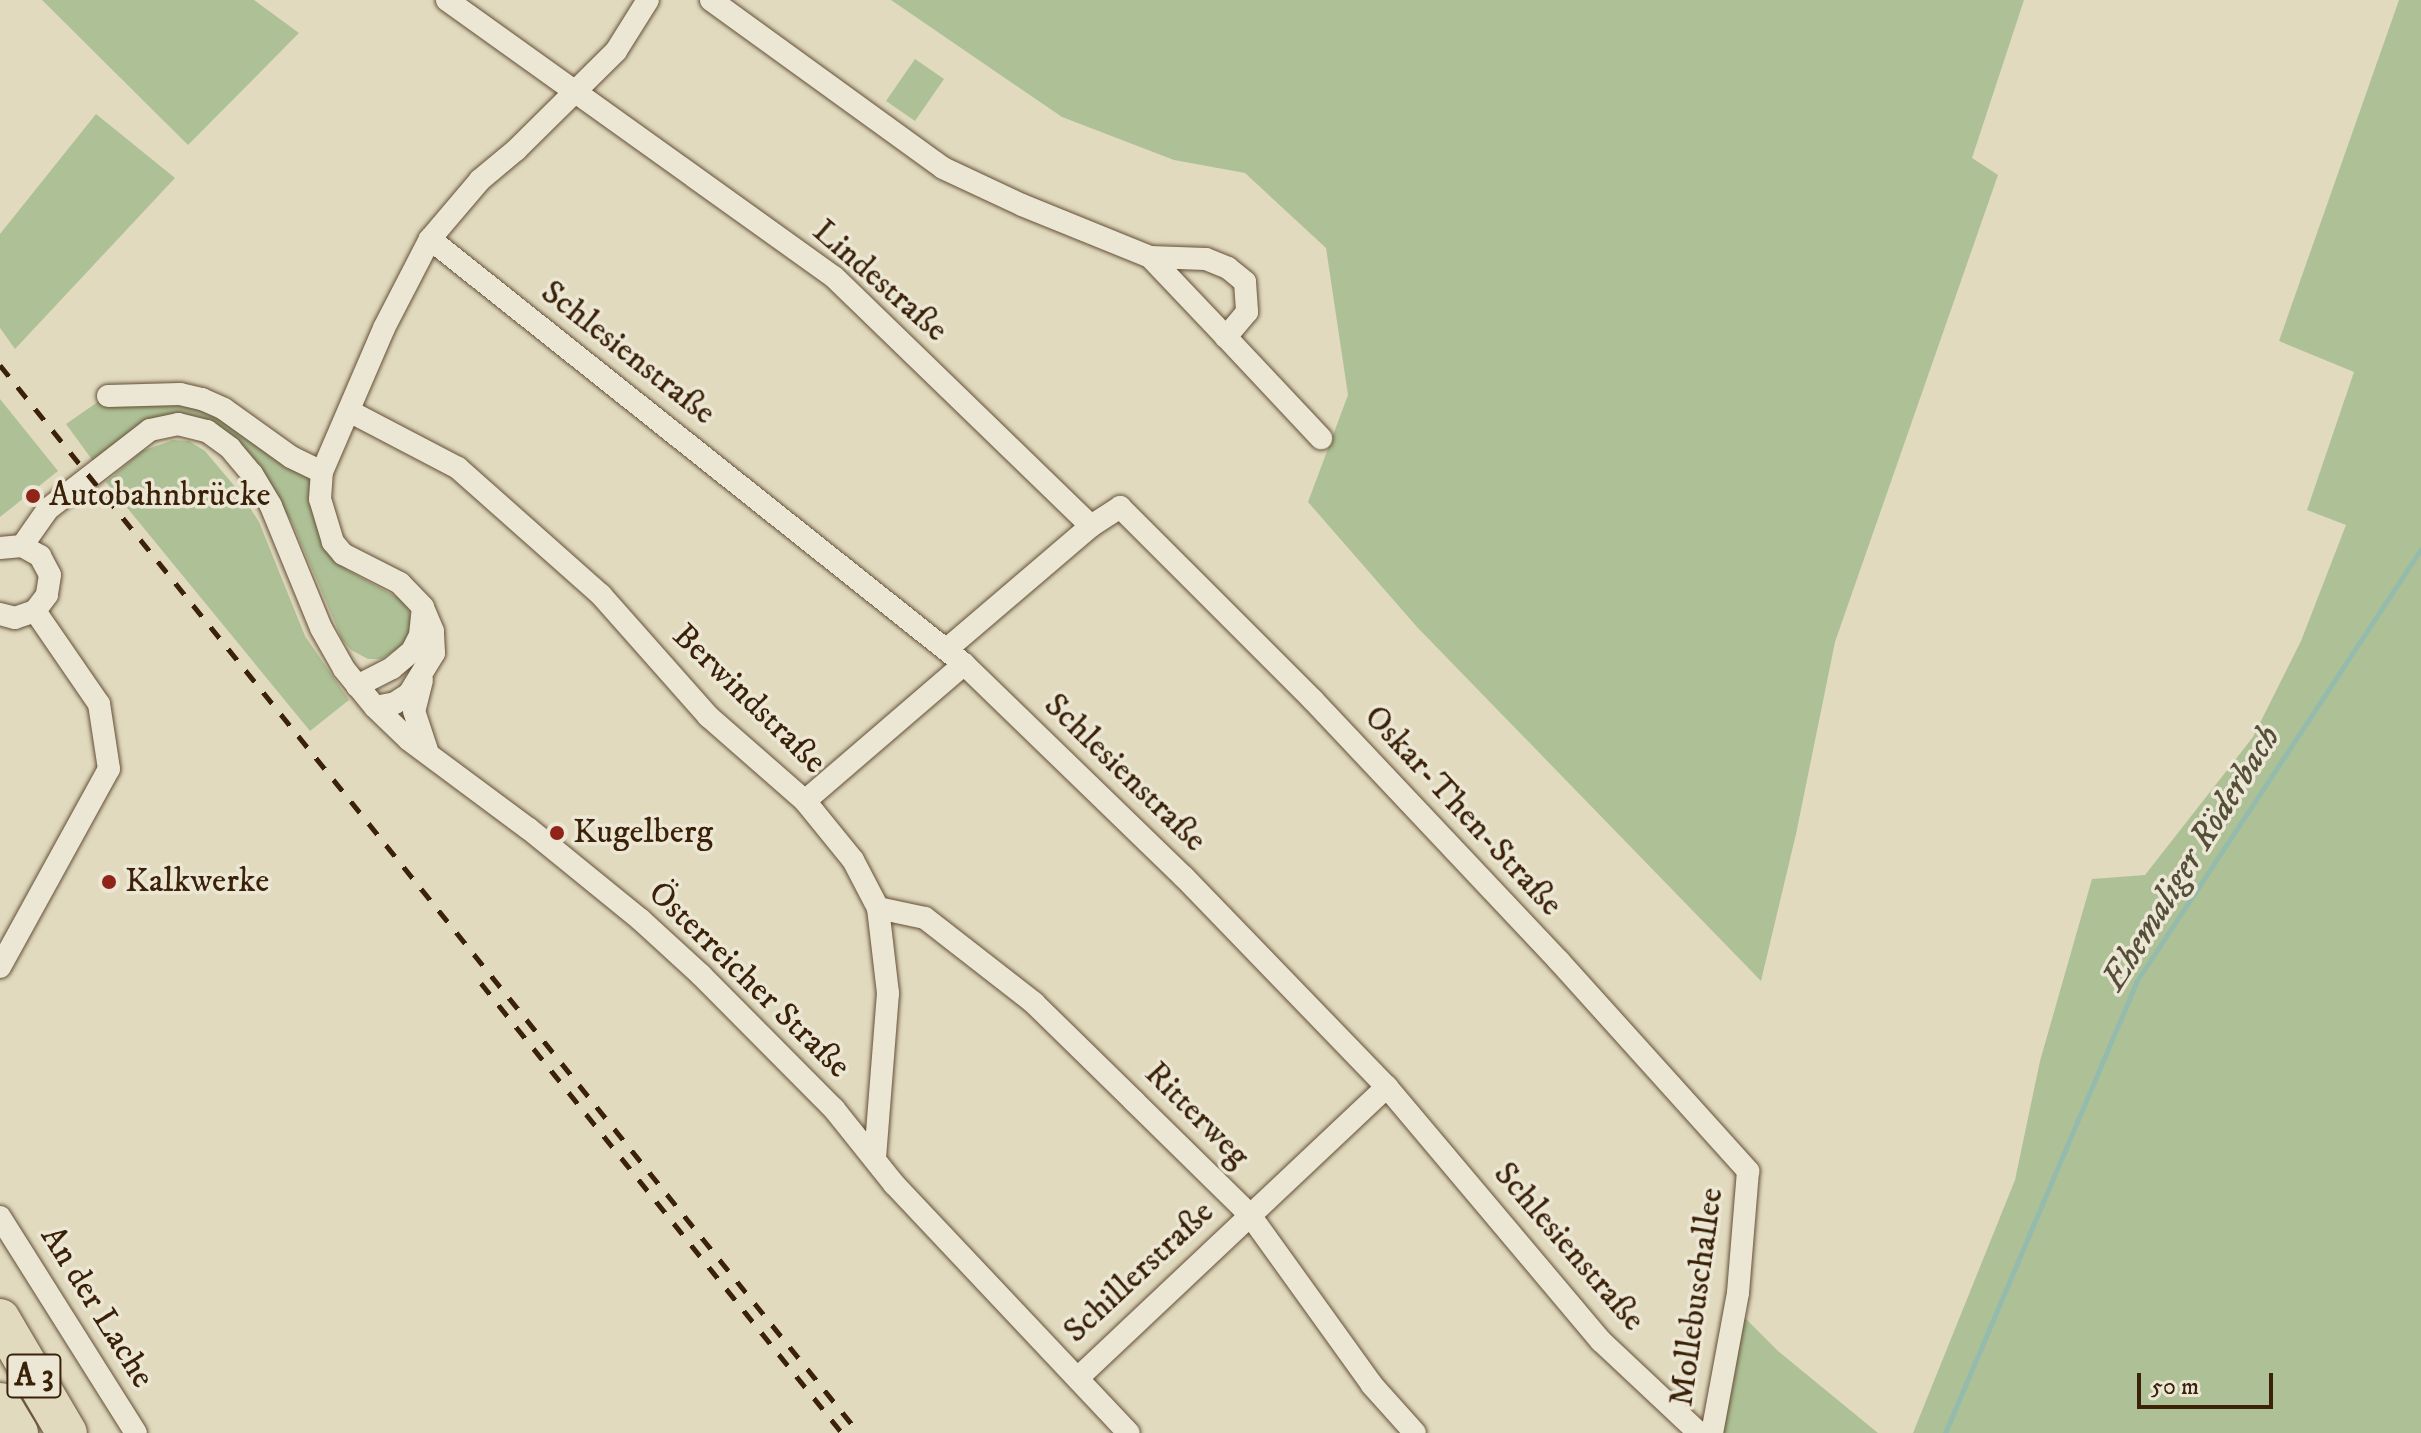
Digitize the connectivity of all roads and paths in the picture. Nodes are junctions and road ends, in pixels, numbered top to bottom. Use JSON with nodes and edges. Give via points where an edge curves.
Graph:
{"nodes":[{"id":1,"x":447,"y":0,"type":"edge"},
{"id":2,"x":648,"y":0,"type":"edge"},
{"id":3,"x":711,"y":0,"type":"edge"},
{"id":4,"x":575,"y":91,"type":"junction"},
{"id":5,"x":430,"y":239,"type":"junction"},
{"id":6,"x":1150,"y":257,"type":"junction"},
{"id":7,"x":1226,"y":337,"type":"junction"},
{"id":8,"x":108,"y":396,"type":"dead end"},
{"id":9,"x":349,"y":411,"type":"junction"},
{"id":10,"x":1321,"y":438,"type":"dead end"},
{"id":11,"x":322,"y":472,"type":"junction"},
{"id":12,"x":1091,"y":526,"type":"junction"},
{"id":13,"x":11,"y":547,"type":"edge"},
{"id":14,"x":423,"y":607,"type":"junction"},
{"id":15,"x":35,"y":611,"type":"junction"},
{"id":16,"x":0,"y":614,"type":"edge"},
{"id":17,"x":955,"y":656,"type":"junction"},
{"id":18,"x":423,"y":676,"type":"junction"},
{"id":19,"x":357,"y":686,"type":"junction"},
{"id":20,"x":375,"y":707,"type":"junction"},
{"id":21,"x":429,"y":755,"type":"junction"},
{"id":22,"x":805,"y":801,"type":"junction"},
{"id":23,"x":878,"y":908,"type":"junction"},
{"id":24,"x":0,"y":967,"type":"edge"},
{"id":25,"x":1387,"y":1087,"type":"junction"},
{"id":26,"x":875,"y":1159,"type":"junction"},
{"id":27,"x":1748,"y":1171,"type":"joint"},
{"id":28,"x":1250,"y":1215,"type":"junction"},
{"id":29,"x":0,"y":1217,"type":"edge"},
{"id":30,"x":0,"y":1319,"type":"edge"},
{"id":31,"x":1079,"y":1377,"type":"junction"},
{"id":32,"x":0,"y":1403,"type":"edge"},
{"id":33,"x":18,"y":1433,"type":"edge"},
{"id":34,"x":67,"y":1433,"type":"edge"},
{"id":35,"x":136,"y":1433,"type":"edge"},
{"id":36,"x":1129,"y":1433,"type":"edge"},
{"id":37,"x":1415,"y":1433,"type":"edge"},
{"id":38,"x":1699,"y":1433,"type":"edge"},
{"id":39,"x":1712,"y":1433,"type":"edge"}],
"edges":[{"from":1,"to":4,"type":"street","name":"Lindestraße"},
{"from":2,"to":4,"type":"street","via":[[616,51]]},
{"from":3,"to":6,"type":"street","via":[[943,168]]},
{"from":4,"to":5,"type":"street","via":[[480,180]]},
{"from":4,"to":12,"type":"street","name":"Lindestraße","via":[[834,277]]},
{"from":5,"to":9,"type":"street"},
{"from":5,"to":17,"type":"street","name":"Schlesienstraße"},
{"from":6,"to":7,"type":"street"},
{"from":6,"to":7,"type":"street","via":[[1206,259],[1245,282],[1247,312]]},
{"from":7,"to":10,"type":"street"},
{"from":8,"to":11,"type":"street","via":[[180,394],[202,399]]},
{"from":9,"to":11,"type":"street"},
{"from":9,"to":22,"type":"street","name":"Berwindstraße","via":[[458,468],[601,595],[708,716]]},
{"from":11,"to":14,"type":"street","via":[[320,499],[333,542],[343,554],[400,583]]},
{"from":12,"to":17,"type":"street"},
{"from":12,"to":27,"type":"street","name":"Oskar-Then-Straße","via":[[1120,507],[1313,700]]},
{"from":13,"to":15,"type":"street","via":[[40,556],[50,575],[47,595]]},
{"from":13,"to":19,"type":"street","name":"Österreicher Straße","via":[[131,441],[178,424],[207,431],[230,448],[265,495],[321,628]]},
{"from":14,"to":18,"type":"street","via":[[433,631],[434,653]]},
{"from":14,"to":19,"type":"street","via":[[412,651]]},
{"from":15,"to":16,"type":"street","via":[[15,618]]},
{"from":15,"to":24,"type":"street","via":[[99,704],[109,769]]},
{"from":17,"to":22,"type":"street"},
{"from":17,"to":25,"type":"street","name":"Schlesienstraße","via":[[1184,877]]},
{"from":18,"to":20,"type":"street","via":[[409,694]]},
{"from":18,"to":21,"type":"street","via":[[414,711]]},
{"from":19,"to":20,"type":"street","name":"Österreicher Straße"},
{"from":20,"to":21,"type":"street","name":"Österreicher Straße"},
{"from":21,"to":26,"type":"street","name":"Österreicher Straße","via":[[641,920],[834,1109]]},
{"from":22,"to":23,"type":"street","name":"Berwindstraße","via":[[853,860]]},
{"from":23,"to":26,"type":"street","name":"Berwindstraße","via":[[888,993]]},
{"from":23,"to":28,"type":"street","name":"Ritterweg","via":[[925,918],[1034,1003]]},
{"from":25,"to":28,"type":"street","name":"Schillerstraße"},
{"from":25,"to":38,"type":"street","name":"Schlesienstraße","via":[[1601,1341]]},
{"from":26,"to":31,"type":"street","name":"Österreicher Straße"},
{"from":27,"to":39,"type":"street","name":"Mollebuschallee","via":[[1738,1293]]},
{"from":28,"to":31,"type":"street","name":"Schillerstraße"},
{"from":28,"to":37,"type":"street","name":"Ritterweg","via":[[1372,1385]]},
{"from":29,"to":35,"type":"street","name":"An der Lache"},
{"from":30,"to":34,"type":"highway","number":"A 3"},
{"from":31,"to":36,"type":"street","name":"Österreicher Straße"},
{"from":32,"to":33,"type":"highway","number":"A 3"}]}
